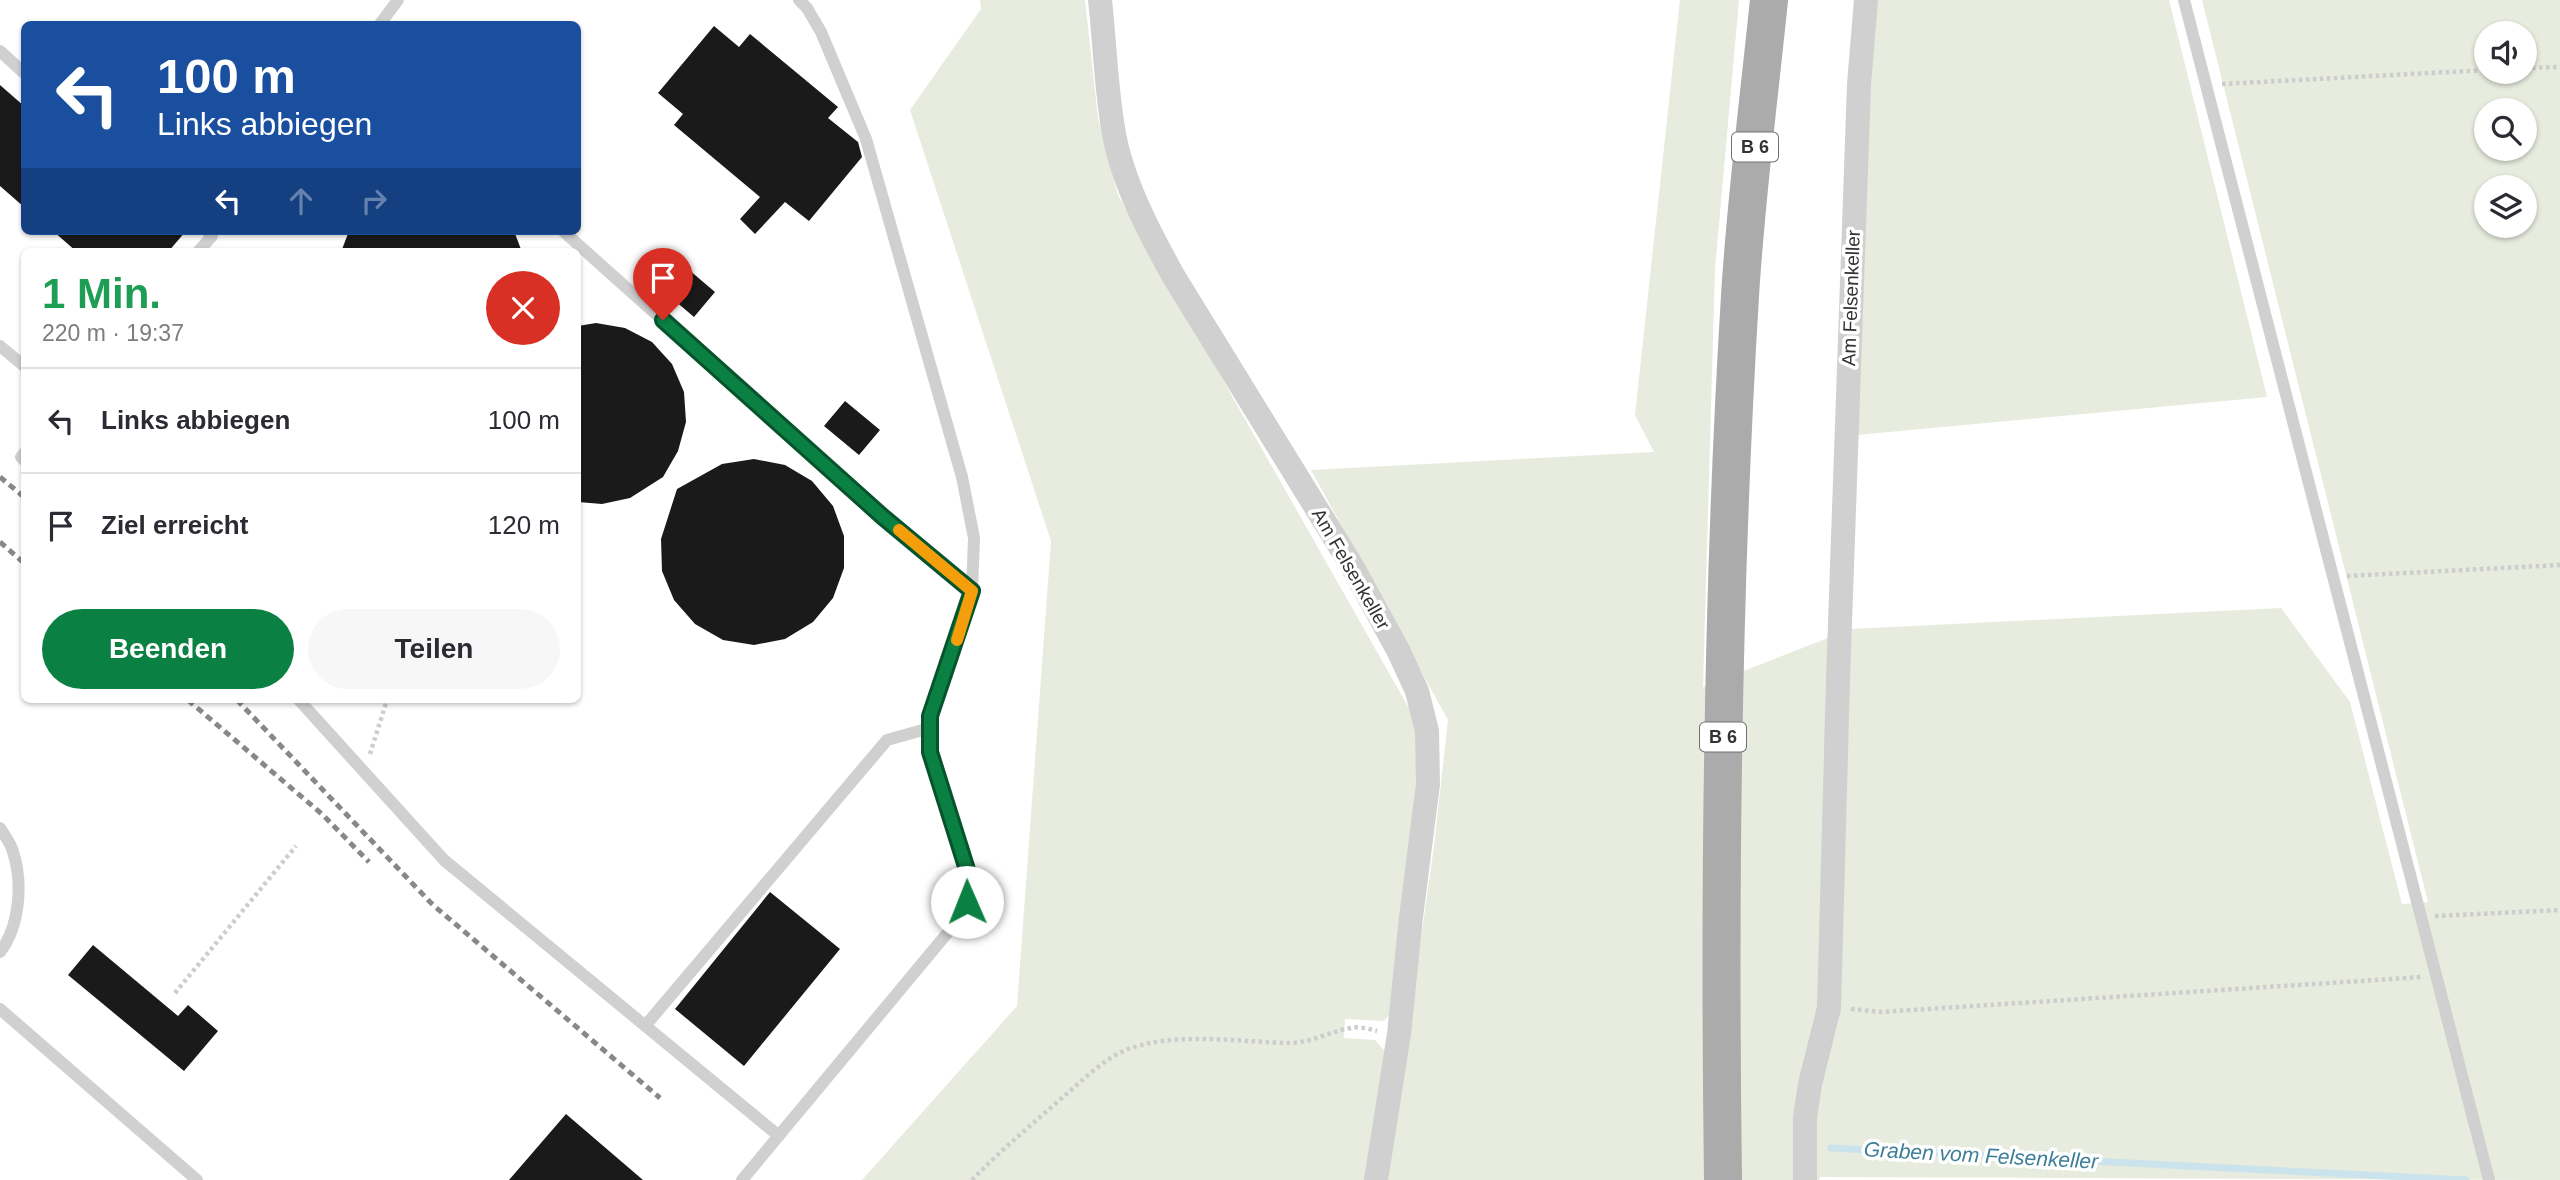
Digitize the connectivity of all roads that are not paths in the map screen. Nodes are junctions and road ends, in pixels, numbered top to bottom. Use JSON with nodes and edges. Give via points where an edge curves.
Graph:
{"nodes":[{"id":1,"x":398,"y":0,"type":"edge"},
{"id":2,"x":818,"y":0,"type":"edge"},
{"id":3,"x":1100,"y":0,"type":"edge"},
{"id":4,"x":1769,"y":0,"type":"edge"},
{"id":5,"x":1866,"y":0,"type":"edge"},
{"id":6,"x":2184,"y":0,"type":"edge"},
{"id":7,"x":803,"y":4,"type":"edge"},
{"id":8,"x":382,"y":21,"type":"edge"},
{"id":9,"x":0,"y":51,"type":"edge"},
{"id":10,"x":21,"y":70,"type":"edge"},
{"id":11,"x":567,"y":235,"type":"edge"},
{"id":12,"x":0,"y":346,"type":"edge"},
{"id":13,"x":21,"y":364,"type":"edge"},
{"id":14,"x":972,"y":591,"type":"junction"},
{"id":15,"x":302,"y":703,"type":"edge"},
{"id":16,"x":930,"y":728,"type":"junction"},
{"id":17,"x":0,"y":828,"type":"edge"},
{"id":18,"x":0,"y":951,"type":"edge"},
{"id":19,"x":0,"y":1009,"type":"edge"},
{"id":20,"x":645,"y":1026,"type":"junction"},
{"id":21,"x":779,"y":1136,"type":"junction"},
{"id":22,"x":197,"y":1180,"type":"edge"},
{"id":23,"x":742,"y":1180,"type":"edge"},
{"id":24,"x":1376,"y":1180,"type":"edge"},
{"id":25,"x":1723,"y":1180,"type":"edge"},
{"id":26,"x":1805,"y":1180,"type":"edge"},
{"id":27,"x":2489,"y":1180,"type":"edge"}],
"edges":[{"from":1,"to":8,"type":"lane"},
{"from":2,"to":7,"type":"lane"},
{"from":3,"to":24,"type":"street","name":"Am Felsenkeller","via":[[1114,135],[1150,233],[1352,566],[1398,650],[1427,731],[1428,784],[1399,1034]]},
{"from":4,"to":25,"type":"main road","number":"B 6","via":[[1740,293],[1724,675],[1720,924]]},
{"from":5,"to":26,"type":"street","name":"Am Felsenkeller","via":[[1859,84],[1829,1008],[1805,1117]]},
{"from":6,"to":27,"type":"lane"},
{"from":7,"to":14,"type":"lane","via":[[821,32],[866,139],[962,477],[974,538]]},
{"from":9,"to":10,"type":"lane"},
{"from":11,"to":14,"type":"lane"},
{"from":12,"to":13,"type":"lane"},
{"from":14,"to":16,"type":"lane","via":[[930,716]]},
{"from":15,"to":20,"type":"lane","via":[[444,860]]},
{"from":16,"to":20,"type":"lane","via":[[887,740]]},
{"from":16,"to":21,"type":"lane","via":[[930,752],[969,876],[967,902],[960,919]]},
{"from":17,"to":18,"type":"lane","via":[[13,850],[19,892],[8,941]]},
{"from":19,"to":22,"type":"lane"},
{"from":20,"to":21,"type":"lane"},
{"from":21,"to":23,"type":"lane"}]}
